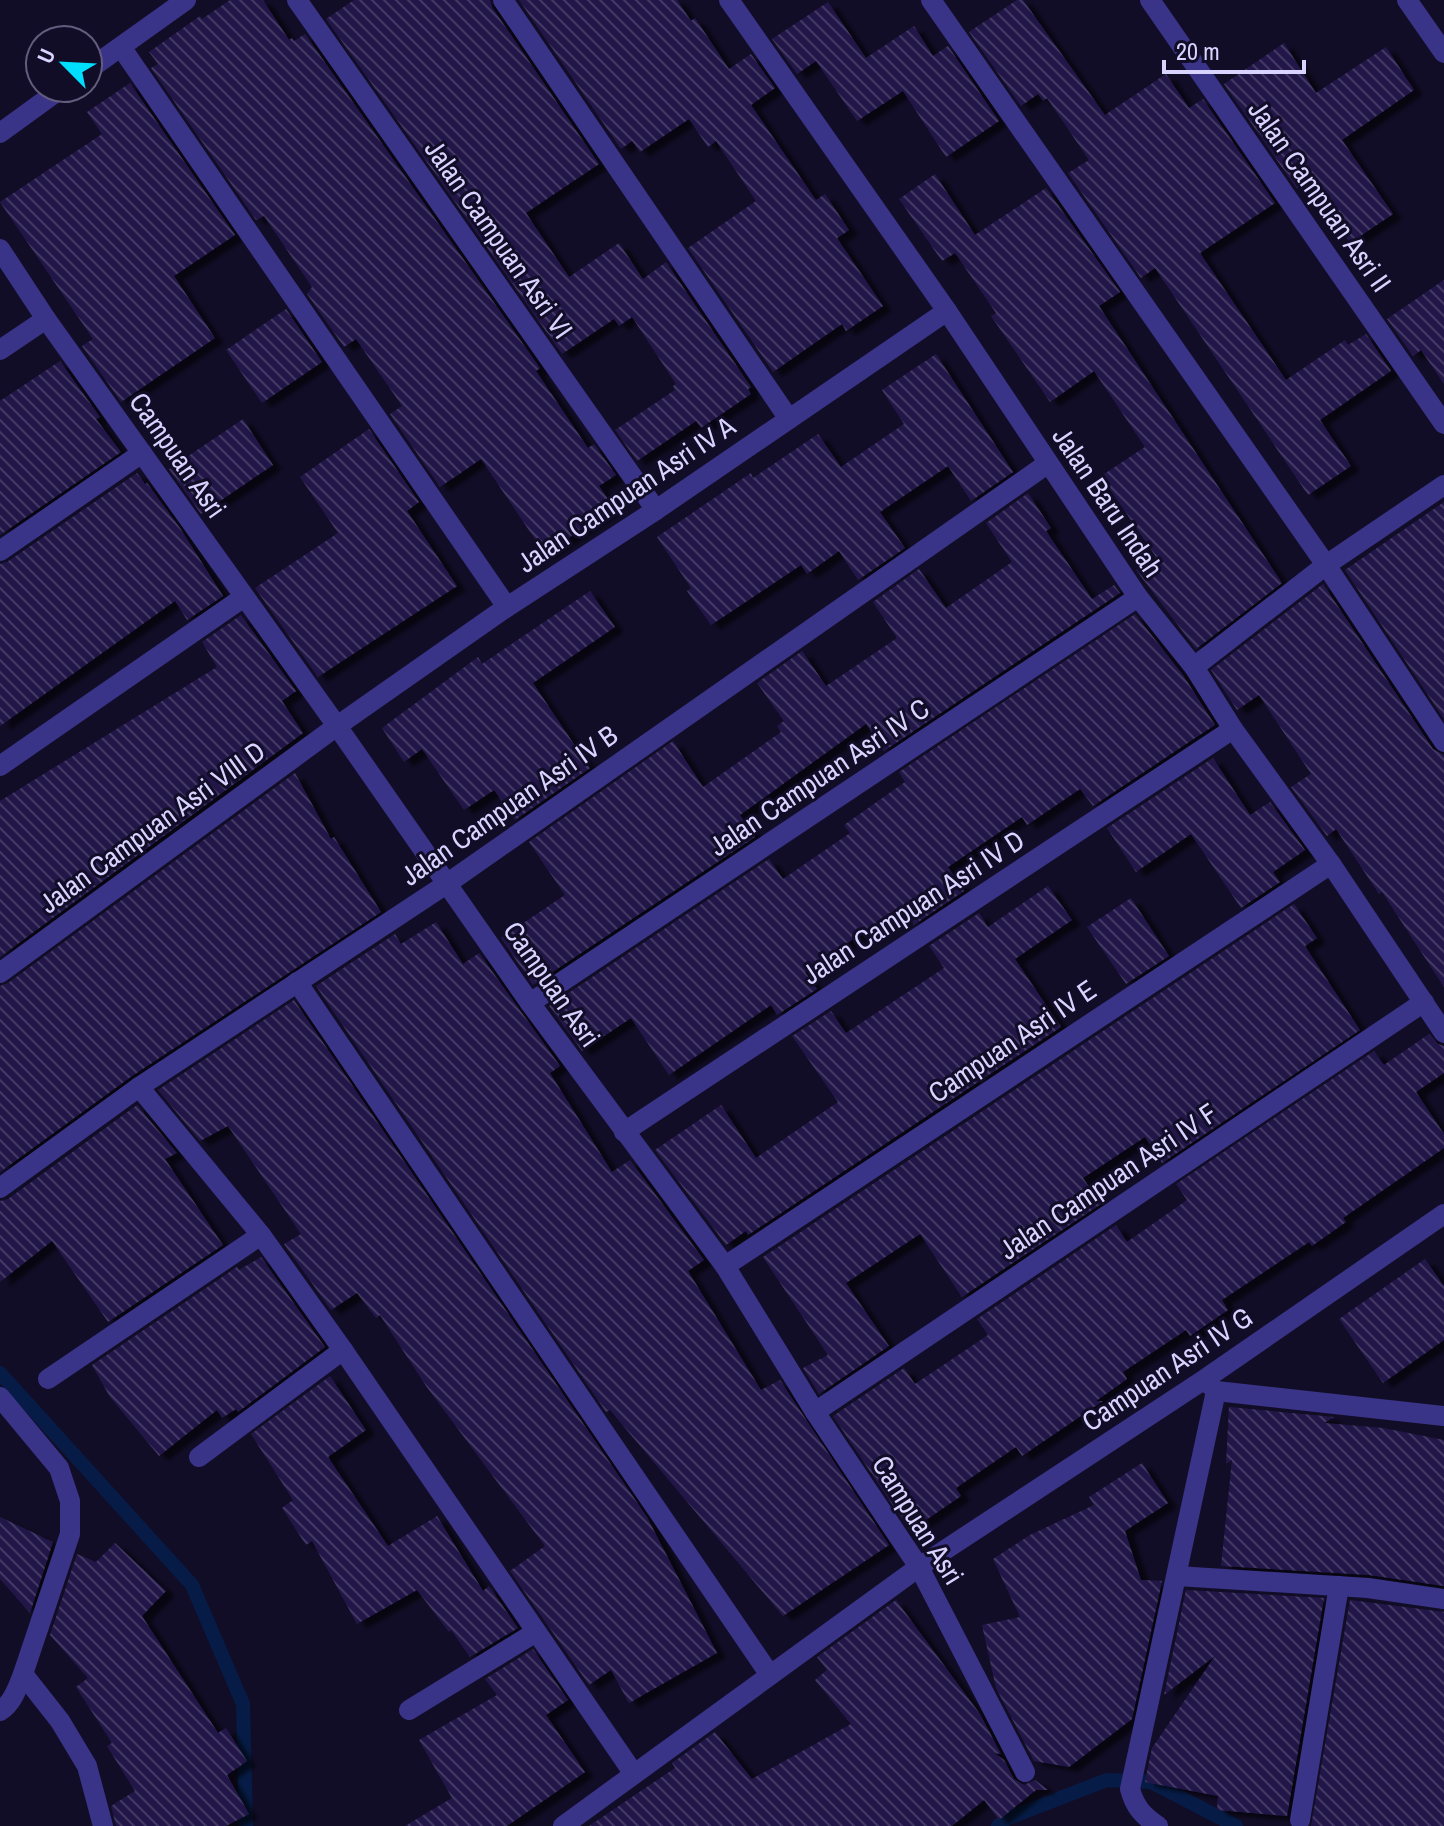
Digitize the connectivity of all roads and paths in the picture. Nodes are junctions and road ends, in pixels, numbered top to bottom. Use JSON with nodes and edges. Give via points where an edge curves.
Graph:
{"nodes":[{"id":1,"x":186,"y":0,"type":"edge"},
{"id":2,"x":297,"y":0,"type":"edge"},
{"id":3,"x":503,"y":0,"type":"edge"},
{"id":4,"x":729,"y":0,"type":"edge"},
{"id":5,"x":931,"y":0,"type":"edge"},
{"id":6,"x":1150,"y":0,"type":"edge"},
{"id":7,"x":1407,"y":0,"type":"edge"},
{"id":8,"x":121,"y":47,"type":"junction"},
{"id":9,"x":1444,"y":53,"type":"edge"},
{"id":10,"x":104,"y":59,"type":"edge"},
{"id":11,"x":40,"y":104,"type":"edge"},
{"id":12,"x":0,"y":133,"type":"edge"},
{"id":13,"x":0,"y":249,"type":"edge"},
{"id":14,"x":947,"y":311,"type":"junction"},
{"id":15,"x":46,"y":319,"type":"junction"},
{"id":16,"x":0,"y":350,"type":"edge"},
{"id":17,"x":789,"y":419,"type":"junction"},
{"id":18,"x":1444,"y":424,"type":"edge"},
{"id":19,"x":142,"y":453,"type":"junction"},
{"id":20,"x":1047,"y":464,"type":"junction"},
{"id":21,"x":1444,"y":485,"type":"edge"},
{"id":22,"x":656,"y":510,"type":"junction"},
{"id":23,"x":0,"y":551,"type":"edge"},
{"id":24,"x":1326,"y":565,"type":"junction"},
{"id":25,"x":244,"y":597,"type":"junction"},
{"id":26,"x":1138,"y":597,"type":"junction"},
{"id":27,"x":507,"y":607,"type":"junction"},
{"id":28,"x":1194,"y":667,"type":"junction"},
{"id":29,"x":337,"y":726,"type":"junction"},
{"id":30,"x":1233,"y":729,"type":"junction"},
{"id":31,"x":1444,"y":742,"type":"edge"},
{"id":32,"x":0,"y":766,"type":"edge"},
{"id":33,"x":1331,"y":864,"type":"junction"},
{"id":34,"x":448,"y":883,"type":"junction"},
{"id":35,"x":0,"y":973,"type":"edge"},
{"id":36,"x":297,"y":982,"type":"junction"},
{"id":37,"x":1424,"y":1002,"type":"junction"},
{"id":38,"x":530,"y":1003,"type":"junction"},
{"id":39,"x":1444,"y":1033,"type":"edge"},
{"id":40,"x":139,"y":1087,"type":"junction"},
{"id":41,"x":624,"y":1132,"type":"junction"},
{"id":42,"x":3,"y":1180,"type":"edge"},
{"id":43,"x":1444,"y":1214,"type":"edge"},
{"id":44,"x":261,"y":1235,"type":"junction"},
{"id":45,"x":725,"y":1266,"type":"junction"},
{"id":46,"x":343,"y":1350,"type":"junction"},
{"id":47,"x":48,"y":1379,"type":"dead end"},
{"id":48,"x":1210,"y":1385,"type":"junction"},
{"id":49,"x":0,"y":1397,"type":"edge"},
{"id":50,"x":819,"y":1409,"type":"junction"},
{"id":51,"x":1444,"y":1416,"type":"edge"},
{"id":52,"x":199,"y":1457,"type":"dead end"},
{"id":53,"x":919,"y":1567,"type":"junction"},
{"id":54,"x":1177,"y":1576,"type":"junction"},
{"id":55,"x":1339,"y":1586,"type":"junction"},
{"id":56,"x":1444,"y":1599,"type":"edge"},
{"id":57,"x":536,"y":1632,"type":"junction"},
{"id":58,"x":23,"y":1674,"type":"junction"},
{"id":59,"x":770,"y":1675,"type":"junction"},
{"id":60,"x":409,"y":1710,"type":"dead end"},
{"id":61,"x":0,"y":1711,"type":"edge"},
{"id":62,"x":1025,"y":1772,"type":"dead end"},
{"id":63,"x":634,"y":1774,"type":"junction"},
{"id":64,"x":1300,"y":1820,"type":"dead end"},
{"id":65,"x":103,"y":1826,"type":"edge"},
{"id":66,"x":563,"y":1826,"type":"edge"},
{"id":67,"x":1158,"y":1826,"type":"edge"}],
"edges":[{"from":1,"to":8,"type":"street"},
{"from":2,"to":22,"type":"street","name":"Jalan Campuan Asri VI"},
{"from":3,"to":17,"type":"street"},
{"from":4,"to":14,"type":"street","name":"Jalan Baru Indah"},
{"from":5,"to":24,"type":"street"},
{"from":6,"to":18,"type":"street","name":"Jalan Campuan Asri II"},
{"from":7,"to":9,"type":"street"},
{"from":8,"to":10,"type":"street"},
{"from":8,"to":27,"type":"street"},
{"from":11,"to":12,"type":"street"},
{"from":13,"to":15,"type":"street","name":"Campuan Asri"},
{"from":14,"to":17,"type":"street","name":"Jalan Campuan Asri IV A"},
{"from":14,"to":20,"type":"street","name":"Jalan Baru Indah"},
{"from":15,"to":16,"type":"street"},
{"from":15,"to":19,"type":"street","name":"Campuan Asri"},
{"from":17,"to":22,"type":"street","name":"Jalan Campuan Asri IV A"},
{"from":19,"to":23,"type":"street"},
{"from":19,"to":25,"type":"street","name":"Campuan Asri"},
{"from":20,"to":26,"type":"street","name":"Jalan Baru Indah"},
{"from":20,"to":34,"type":"street","name":"Jalan Campuan Asri IV B"},
{"from":21,"to":24,"type":"street"},
{"from":22,"to":27,"type":"street","name":"Jalan Campuan Asri IV A"},
{"from":24,"to":28,"type":"street"},
{"from":24,"to":31,"type":"street"},
{"from":25,"to":29,"type":"street","name":"Campuan Asri"},
{"from":25,"to":32,"type":"street"},
{"from":26,"to":28,"type":"street","name":"Jalan Baru Indah"},
{"from":26,"to":38,"type":"street","name":"Jalan Campuan Asri IV C"},
{"from":27,"to":29,"type":"street","name":"Jalan Campuan Asri IV A"},
{"from":28,"to":30,"type":"street","name":"Jalan Baru Indah"},
{"from":29,"to":34,"type":"street","name":"Campuan Asri"},
{"from":29,"to":35,"type":"street","name":"Jalan Campuan Asri VIII D"},
{"from":30,"to":33,"type":"street","name":"Jalan Baru Indah"},
{"from":30,"to":41,"type":"street","name":"Jalan Campuan Asri IV D"},
{"from":33,"to":37,"type":"street","name":"Jalan Baru Indah"},
{"from":33,"to":45,"type":"street","name":"Campuan Asri IV E"},
{"from":34,"to":36,"type":"street","name":"Jalan Campuan Asri IV B"},
{"from":34,"to":38,"type":"street","name":"Campuan Asri"},
{"from":36,"to":40,"type":"street","name":"Jalan Campuan Asri IV B"},
{"from":36,"to":59,"type":"street"},
{"from":37,"to":39,"type":"street","name":"Jalan Baru Indah"},
{"from":37,"to":50,"type":"street","name":"Jalan Campuan Asri IV F"},
{"from":38,"to":41,"type":"street","name":"Campuan Asri"},
{"from":40,"to":42,"type":"street","name":"Jalan Campuan Asri IV B"},
{"from":40,"to":44,"type":"street"},
{"from":41,"to":45,"type":"street","name":"Campuan Asri"},
{"from":43,"to":48,"type":"street","name":"Campuan Asri IV G"},
{"from":44,"to":46,"type":"street"},
{"from":44,"to":47,"type":"street"},
{"from":45,"to":50,"type":"street","name":"Campuan Asri"},
{"from":46,"to":52,"type":"street"},
{"from":46,"to":57,"type":"street"},
{"from":48,"to":51,"type":"street"},
{"from":48,"to":53,"type":"street","name":"Campuan Asri IV G"},
{"from":48,"to":54,"type":"street"},
{"from":49,"to":58,"type":"street","via":[[59,1468],[70,1501],[70,1534]]},
{"from":50,"to":53,"type":"street","name":"Campuan Asri"},
{"from":53,"to":59,"type":"street","name":"Campuan Asri IV G"},
{"from":53,"to":62,"type":"street","name":"Campuan Asri"},
{"from":54,"to":55,"type":"street"},
{"from":54,"to":67,"type":"street","via":[[1130,1789],[1143,1816]]},
{"from":55,"to":56,"type":"street"},
{"from":55,"to":64,"type":"street"},
{"from":57,"to":60,"type":"street"},
{"from":57,"to":63,"type":"street"},
{"from":58,"to":61,"type":"street"},
{"from":58,"to":65,"type":"street","via":[[87,1766]]},
{"from":59,"to":63,"type":"street","name":"Campuan Asri IV G"},
{"from":63,"to":66,"type":"street","name":"Campuan Asri IV G"}]}
